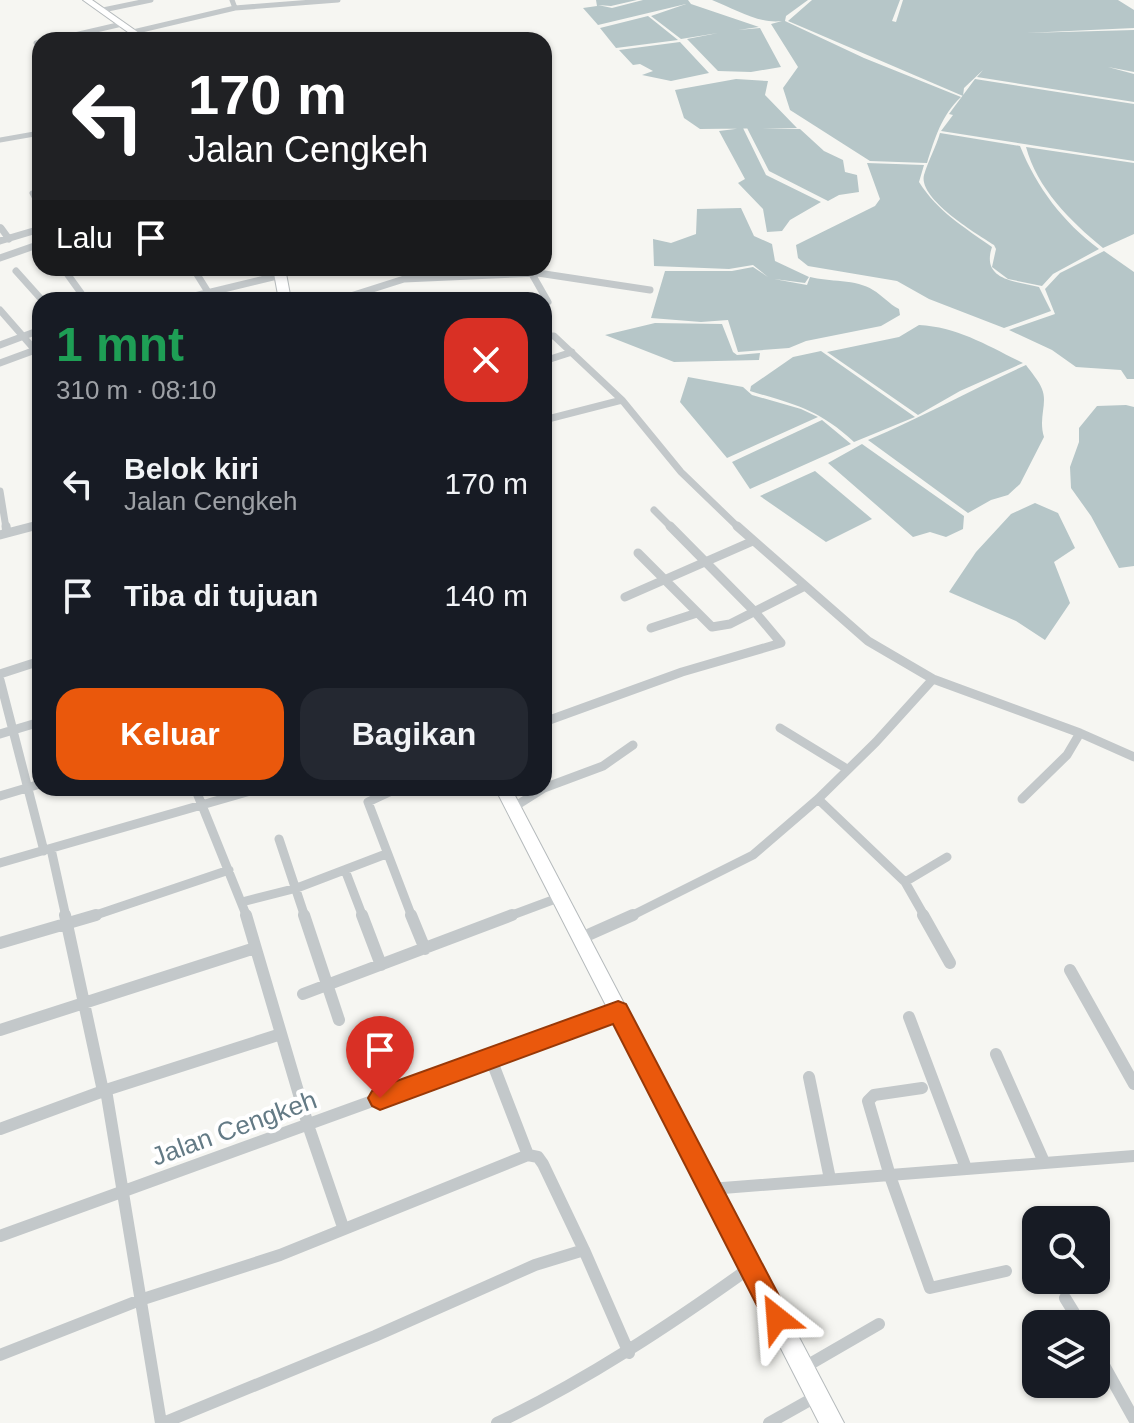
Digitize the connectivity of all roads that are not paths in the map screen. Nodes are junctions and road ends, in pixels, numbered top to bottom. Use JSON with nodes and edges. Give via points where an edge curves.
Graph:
{"nodes":[{"id":1,"x":87,"y":0,"type":"edge"},
{"id":2,"x":151,"y":0,"type":"edge"},
{"id":3,"x":232,"y":0,"type":"edge"},
{"id":4,"x":338,"y":0,"type":"edge"},
{"id":5,"x":235,"y":8,"type":"junction"},
{"id":6,"x":103,"y":10,"type":"junction"},
{"id":7,"x":122,"y":24,"type":"junction"},
{"id":8,"x":88,"y":32,"type":"edge"},
{"id":9,"x":133,"y":32,"type":"joint"},
{"id":10,"x":32,"y":134,"type":"edge"},
{"id":11,"x":0,"y":140,"type":"edge"},
{"id":12,"x":0,"y":227,"type":"edge"},
{"id":13,"x":32,"y":232,"type":"edge"},
{"id":14,"x":9,"y":239,"type":"junction"},
{"id":15,"x":0,"y":241,"type":"edge"},
{"id":16,"x":32,"y":247,"type":"edge"},
{"id":17,"x":0,"y":258,"type":"edge"},
{"id":18,"x":16,"y":271,"type":"dead end"},
{"id":19,"x":198,"y":276,"type":"edge"},
{"id":20,"x":266,"y":276,"type":"edge"},
{"id":21,"x":481,"y":276,"type":"edge"},
{"id":22,"x":547,"y":276,"type":"edge"},
{"id":23,"x":650,"y":290,"type":"dead end"},
{"id":24,"x":35,"y":292,"type":"edge"},
{"id":25,"x":208,"y":292,"type":"joint"},
{"id":26,"x":363,"y":292,"type":"edge"},
{"id":27,"x":0,"y":310,"type":"edge"},
{"id":28,"x":10,"y":322,"type":"junction"},
{"id":29,"x":0,"y":326,"type":"edge"},
{"id":30,"x":32,"y":333,"type":"edge"},
{"id":31,"x":23,"y":336,"type":"junction"},
{"id":32,"x":552,"y":336,"type":"edge"},
{"id":33,"x":32,"y":344,"type":"edge"},
{"id":34,"x":0,"y":345,"type":"edge"},
{"id":35,"x":32,"y":351,"type":"edge"},
{"id":36,"x":572,"y":352,"type":"junction"},
{"id":37,"x":552,"y":358,"type":"edge"},
{"id":38,"x":0,"y":363,"type":"edge"},
{"id":39,"x":622,"y":400,"type":"junction"},
{"id":40,"x":552,"y":418,"type":"edge"},
{"id":41,"x":0,"y":491,"type":"edge"},
{"id":42,"x":654,"y":510,"type":"dead end"},
{"id":43,"x":32,"y":527,"type":"edge"},
{"id":44,"x":3,"y":534,"type":"edge"},
{"id":45,"x":753,"y":541,"type":"junction"},
{"id":46,"x":638,"y":553,"type":"dead end"},
{"id":47,"x":707,"y":564,"type":"junction"},
{"id":48,"x":666,"y":582,"type":"junction"},
{"id":49,"x":803,"y":587,"type":"junction"},
{"id":50,"x":625,"y":597,"type":"dead end"},
{"id":51,"x":755,"y":612,"type":"junction"},
{"id":52,"x":697,"y":613,"type":"junction"},
{"id":53,"x":651,"y":628,"type":"dead end"},
{"id":54,"x":32,"y":664,"type":"edge"},
{"id":55,"x":0,"y":677,"type":"edge"},
{"id":56,"x":933,"y":679,"type":"junction"},
{"id":57,"x":552,"y":719,"type":"edge"},
{"id":58,"x":32,"y":724,"type":"edge"},
{"id":59,"x":780,"y":728,"type":"dead end"},
{"id":60,"x":13,"y":730,"type":"junction"},
{"id":61,"x":1080,"y":733,"type":"junction"},
{"id":62,"x":0,"y":734,"type":"edge"},
{"id":63,"x":633,"y":745,"type":"dead end"},
{"id":64,"x":1133,"y":755,"type":"edge"},
{"id":65,"x":847,"y":769,"type":"junction"},
{"id":66,"x":552,"y":785,"type":"edge"},
{"id":67,"x":32,"y":786,"type":"edge"},
{"id":68,"x":29,"y":787,"type":"junction"},
{"id":69,"x":0,"y":796,"type":"edge"},
{"id":70,"x":198,"y":796,"type":"edge"},
{"id":71,"x":235,"y":796,"type":"edge"},
{"id":72,"x":381,"y":796,"type":"edge"},
{"id":73,"x":508,"y":796,"type":"edge"},
{"id":74,"x":531,"y":796,"type":"edge"},
{"id":75,"x":818,"y":799,"type":"junction"},
{"id":76,"x":1022,"y":799,"type":"dead end"},
{"id":77,"x":202,"y":806,"type":"junction"},
{"id":78,"x":514,"y":807,"type":"junction"},
{"id":79,"x":279,"y":839,"type":"dead end"},
{"id":80,"x":47,"y":850,"type":"junction"},
{"id":81,"x":386,"y":854,"type":"junction"},
{"id":82,"x":947,"y":857,"type":"dead end"},
{"id":83,"x":0,"y":863,"type":"edge"},
{"id":84,"x":229,"y":870,"type":"junction"},
{"id":85,"x":345,"y":870,"type":"junction"},
{"id":86,"x":905,"y":882,"type":"junction"},
{"id":87,"x":297,"y":888,"type":"junction"},
{"id":88,"x":558,"y":898,"type":"junction"},
{"id":89,"x":242,"y":902,"type":"junction"},
{"id":90,"x":67,"y":925,"type":"junction"},
{"id":91,"x":579,"y":939,"type":"junction"},
{"id":92,"x":0,"y":943,"type":"edge"},
{"id":93,"x":255,"y":948,"type":"junction"},
{"id":94,"x":425,"y":949,"type":"junction"},
{"id":95,"x":950,"y":963,"type":"dead end"},
{"id":96,"x":381,"y":965,"type":"junction"},
{"id":97,"x":1070,"y":970,"type":"dead end"},
{"id":98,"x":325,"y":986,"type":"junction"},
{"id":99,"x":303,"y":994,"type":"dead end"},
{"id":100,"x":84,"y":1002,"type":"junction"},
{"id":101,"x":618,"y":1012,"type":"junction"},
{"id":102,"x":909,"y":1017,"type":"dead end"},
{"id":103,"x":339,"y":1020,"type":"dead end"},
{"id":104,"x":0,"y":1030,"type":"edge"},
{"id":105,"x":281,"y":1034,"type":"junction"},
{"id":106,"x":996,"y":1054,"type":"dead end"},
{"id":107,"x":491,"y":1059,"type":"junction"},
{"id":108,"x":809,"y":1077,"type":"dead end"},
{"id":109,"x":1134,"y":1084,"type":"edge"},
{"id":110,"x":922,"y":1088,"type":"dead end"},
{"id":111,"x":104,"y":1090,"type":"junction"},
{"id":112,"x":308,"y":1125,"type":"junction"},
{"id":113,"x":0,"y":1129,"type":"edge"},
{"id":114,"x":528,"y":1155,"type":"junction"},
{"id":115,"x":1134,"y":1156,"type":"edge"},
{"id":116,"x":1044,"y":1162,"type":"junction"},
{"id":117,"x":966,"y":1168,"type":"junction"},
{"id":118,"x":890,"y":1176,"type":"junction"},
{"id":119,"x":830,"y":1179,"type":"junction"},
{"id":120,"x":710,"y":1189,"type":"junction"},
{"id":121,"x":123,"y":1191,"type":"junction"},
{"id":122,"x":343,"y":1227,"type":"junction"},
{"id":123,"x":0,"y":1236,"type":"edge"},
{"id":124,"x":584,"y":1250,"type":"junction"},
{"id":125,"x":751,"y":1267,"type":"junction"},
{"id":126,"x":1006,"y":1271,"type":"dead end"},
{"id":127,"x":1065,"y":1298,"type":"dead end"},
{"id":128,"x":140,"y":1300,"type":"junction"},
{"id":129,"x":1072,"y":1310,"type":"edge"},
{"id":130,"x":879,"y":1324,"type":"dead end"},
{"id":131,"x":629,"y":1353,"type":"junction"},
{"id":132,"x":0,"y":1355,"type":"edge"},
{"id":133,"x":803,"y":1368,"type":"junction"},
{"id":134,"x":1110,"y":1376,"type":"edge"},
{"id":135,"x":817,"y":1396,"type":"junction"},
{"id":136,"x":1134,"y":1419,"type":"edge"},
{"id":137,"x":162,"y":1423,"type":"edge"},
{"id":138,"x":497,"y":1423,"type":"edge"},
{"id":139,"x":769,"y":1423,"type":"edge"},
{"id":140,"x":832,"y":1423,"type":"edge"}],
"edges":[{"from":1,"to":6,"type":"highway"},
{"from":2,"to":6,"type":"street"},
{"from":3,"to":5,"type":"street"},
{"from":4,"to":5,"type":"street"},
{"from":5,"to":9,"type":"street","via":[[162,21]]},
{"from":6,"to":7,"type":"highway"},
{"from":7,"to":8,"type":"street"},
{"from":7,"to":9,"type":"highway"},
{"from":10,"to":11,"type":"street"},
{"from":12,"to":14,"type":"street"},
{"from":13,"to":14,"type":"street"},
{"from":14,"to":15,"type":"street"},
{"from":16,"to":17,"type":"street"},
{"from":18,"to":24,"type":"street"},
{"from":19,"to":25,"type":"street"},
{"from":20,"to":25,"type":"street"},
{"from":21,"to":26,"type":"street","via":[[404,279]]},
{"from":22,"to":23,"type":"street"},
{"from":27,"to":28,"type":"street"},
{"from":28,"to":29,"type":"street"},
{"from":28,"to":31,"type":"street"},
{"from":30,"to":31,"type":"street"},
{"from":31,"to":33,"type":"street"},
{"from":31,"to":34,"type":"street"},
{"from":32,"to":36,"type":"street"},
{"from":35,"to":38,"type":"street"},
{"from":36,"to":37,"type":"street"},
{"from":36,"to":39,"type":"street"},
{"from":39,"to":40,"type":"street"},
{"from":39,"to":45,"type":"street","via":[[681,472]]},
{"from":41,"to":44,"type":"street"},
{"from":42,"to":47,"type":"street"},
{"from":43,"to":44,"type":"street"},
{"from":45,"to":47,"type":"street"},
{"from":45,"to":49,"type":"street"},
{"from":46,"to":48,"type":"street"},
{"from":47,"to":48,"type":"street"},
{"from":47,"to":51,"type":"street"},
{"from":48,"to":50,"type":"street"},
{"from":48,"to":52,"type":"street"},
{"from":49,"to":51,"type":"street"},
{"from":49,"to":56,"type":"street","via":[[881,651]]},
{"from":51,"to":52,"type":"street","via":[[721,627]]},
{"from":51,"to":57,"type":"street","via":[[781,639],[779,645],[682,672]]},
{"from":52,"to":53,"type":"street"},
{"from":54,"to":55,"type":"street"},
{"from":55,"to":60,"type":"street"},
{"from":56,"to":61,"type":"street"},
{"from":56,"to":65,"type":"street"},
{"from":58,"to":60,"type":"street"},
{"from":59,"to":65,"type":"street"},
{"from":60,"to":62,"type":"street"},
{"from":60,"to":68,"type":"street"},
{"from":61,"to":64,"type":"street"},
{"from":61,"to":76,"type":"street","via":[[1067,755]]},
{"from":63,"to":66,"type":"street","via":[[618,760]]},
{"from":65,"to":75,"type":"street"},
{"from":67,"to":68,"type":"street"},
{"from":68,"to":69,"type":"street"},
{"from":68,"to":80,"type":"street"},
{"from":70,"to":77,"type":"street"},
{"from":71,"to":77,"type":"street"},
{"from":72,"to":81,"type":"street","via":[[368,802]]},
{"from":73,"to":78,"type":"highway"},
{"from":74,"to":78,"type":"street"},
{"from":75,"to":86,"type":"street"},
{"from":75,"to":91,"type":"street","via":[[753,855]]},
{"from":77,"to":80,"type":"street"},
{"from":77,"to":84,"type":"street"},
{"from":78,"to":88,"type":"highway"},
{"from":79,"to":87,"type":"street"},
{"from":80,"to":83,"type":"street"},
{"from":80,"to":90,"type":"street"},
{"from":81,"to":85,"type":"street"},
{"from":81,"to":94,"type":"street"},
{"from":82,"to":86,"type":"street"},
{"from":84,"to":89,"type":"street"},
{"from":84,"to":90,"type":"street"},
{"from":85,"to":87,"type":"street"},
{"from":85,"to":96,"type":"street"},
{"from":86,"to":95,"type":"street"},
{"from":87,"to":89,"type":"street"},
{"from":87,"to":98,"type":"street"},
{"from":88,"to":91,"type":"highway"},
{"from":88,"to":94,"type":"street"},
{"from":89,"to":93,"type":"street"},
{"from":90,"to":92,"type":"street"},
{"from":90,"to":100,"type":"street"},
{"from":91,"to":101,"type":"highway"},
{"from":93,"to":100,"type":"street"},
{"from":93,"to":105,"type":"street"},
{"from":94,"to":96,"type":"street"},
{"from":96,"to":98,"type":"street"},
{"from":97,"to":109,"type":"street"},
{"from":98,"to":99,"type":"street"},
{"from":98,"to":103,"type":"street"},
{"from":100,"to":104,"type":"street"},
{"from":100,"to":111,"type":"street"},
{"from":101,"to":107,"type":"street","name":"Jalan Cengkeh"},
{"from":101,"to":120,"type":"highway"},
{"from":102,"to":117,"type":"street"},
{"from":105,"to":111,"type":"street"},
{"from":105,"to":112,"type":"street"},
{"from":106,"to":116,"type":"street"},
{"from":107,"to":112,"type":"street","name":"Jalan Cengkeh"},
{"from":107,"to":114,"type":"street"},
{"from":108,"to":119,"type":"street"},
{"from":110,"to":118,"type":"street","via":[[869,1097]]},
{"from":111,"to":113,"type":"street"},
{"from":111,"to":121,"type":"street"},
{"from":112,"to":121,"type":"street","name":"Jalan Cengkeh"},
{"from":112,"to":122,"type":"street"},
{"from":114,"to":122,"type":"street"},
{"from":114,"to":124,"type":"street","via":[[543,1164]]},
{"from":115,"to":116,"type":"street"},
{"from":116,"to":117,"type":"street"},
{"from":117,"to":118,"type":"street"},
{"from":118,"to":119,"type":"street"},
{"from":118,"to":126,"type":"street","via":[[930,1288]]},
{"from":119,"to":120,"type":"street"},
{"from":120,"to":125,"type":"highway"},
{"from":121,"to":123,"type":"street","name":"Jalan Cengkeh"},
{"from":121,"to":128,"type":"street"},
{"from":122,"to":128,"type":"street","via":[[280,1255]]},
{"from":124,"to":131,"type":"street"},
{"from":124,"to":137,"type":"street","via":[[535,1265]]},
{"from":125,"to":131,"type":"street"},
{"from":125,"to":133,"type":"highway"},
{"from":127,"to":129,"type":"street"},
{"from":128,"to":132,"type":"street"},
{"from":128,"to":137,"type":"street"},
{"from":130,"to":133,"type":"street"},
{"from":131,"to":138,"type":"street","via":[[553,1398]]},
{"from":133,"to":135,"type":"highway"},
{"from":134,"to":136,"type":"street"},
{"from":135,"to":139,"type":"street"},
{"from":135,"to":140,"type":"highway"}]}
